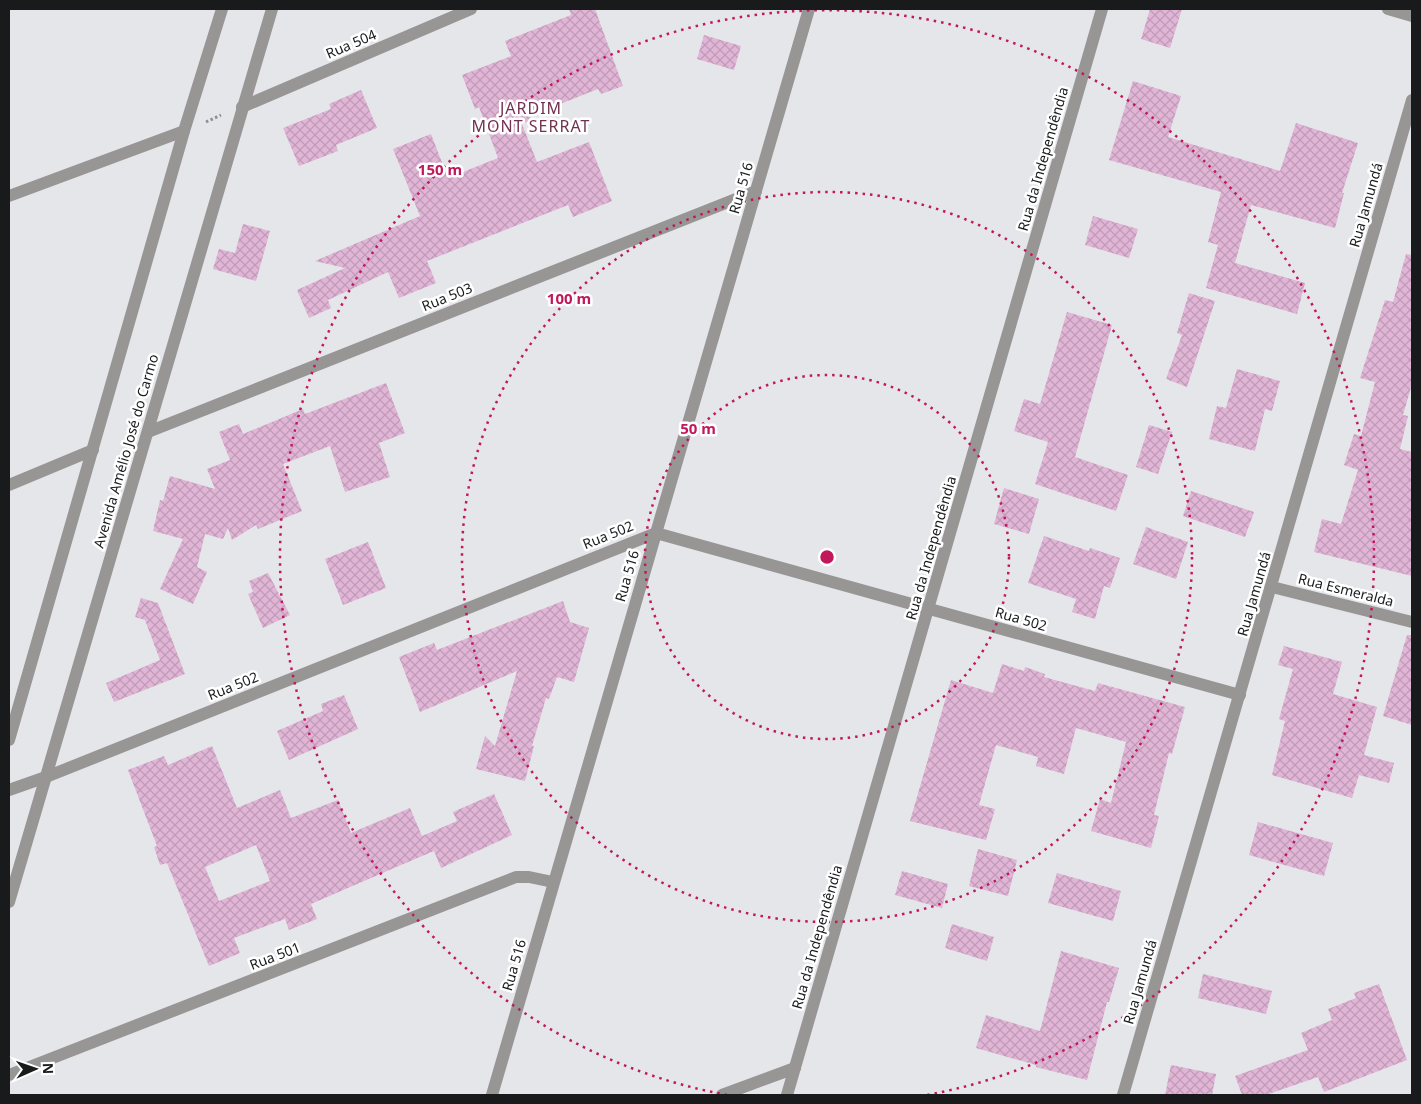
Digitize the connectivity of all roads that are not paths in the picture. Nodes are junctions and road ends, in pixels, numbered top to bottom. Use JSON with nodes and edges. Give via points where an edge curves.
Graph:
{"nodes":[{"id":1,"x":222,"y":9,"type":"edge"},
{"id":2,"x":272,"y":9,"type":"edge"},
{"id":3,"x":471,"y":9,"type":"edge"},
{"id":4,"x":809,"y":9,"type":"edge"},
{"id":5,"x":1102,"y":9,"type":"edge"},
{"id":6,"x":1388,"y":9,"type":"edge"},
{"id":7,"x":1412,"y":16,"type":"edge"},
{"id":8,"x":1412,"y":100,"type":"edge"},
{"id":9,"x":242,"y":107,"type":"junction"},
{"id":10,"x":184,"y":131,"type":"junction"},
{"id":11,"x":756,"y":191,"type":"junction"},
{"id":12,"x":9,"y":196,"type":"edge"},
{"id":13,"x":148,"y":432,"type":"junction"},
{"id":14,"x":93,"y":450,"type":"junction"},
{"id":15,"x":9,"y":485,"type":"edge"},
{"id":16,"x":656,"y":532,"type":"junction"},
{"id":17,"x":1272,"y":586,"type":"junction"},
{"id":18,"x":929,"y":609,"type":"junction"},
{"id":19,"x":1412,"y":622,"type":"edge"},
{"id":20,"x":1240,"y":695,"type":"junction"},
{"id":21,"x":9,"y":740,"type":"edge"},
{"id":22,"x":46,"y":777,"type":"junction"},
{"id":23,"x":9,"y":790,"type":"edge"},
{"id":24,"x":553,"y":882,"type":"junction"},
{"id":25,"x":9,"y":902,"type":"edge"},
{"id":26,"x":795,"y":1068,"type":"junction"},
{"id":27,"x":9,"y":1075,"type":"edge"},
{"id":28,"x":492,"y":1095,"type":"edge"},
{"id":29,"x":722,"y":1095,"type":"edge"},
{"id":30,"x":787,"y":1095,"type":"edge"},
{"id":31,"x":1123,"y":1095,"type":"edge"}],
"edges":[{"from":1,"to":10,"type":"street"},
{"from":2,"to":9,"type":"street","name":"Avenida Amélio José do Carmo"},
{"from":3,"to":9,"type":"street","name":"Rua 504"},
{"from":4,"to":11,"type":"street","name":"Rua 516"},
{"from":5,"to":18,"type":"street","name":"Rua da Independêndia"},
{"from":6,"to":7,"type":"street"},
{"from":8,"to":17,"type":"street","name":"Rua Jamundá"},
{"from":9,"to":13,"type":"street","name":"Avenida Amélio José do Carmo"},
{"from":10,"to":12,"type":"street"},
{"from":10,"to":14,"type":"street"},
{"from":11,"to":13,"type":"street","name":"Rua 503"},
{"from":11,"to":16,"type":"street","name":"Rua 516"},
{"from":13,"to":22,"type":"street","name":"Avenida Amélio José do Carmo"},
{"from":14,"to":15,"type":"street"},
{"from":14,"to":21,"type":"street"},
{"from":16,"to":18,"type":"street","name":"Rua 502"},
{"from":16,"to":22,"type":"street","name":"Rua 502"},
{"from":16,"to":24,"type":"street","name":"Rua 516"},
{"from":17,"to":19,"type":"street","name":"Rua Esmeralda"},
{"from":17,"to":20,"type":"street","name":"Rua Jamundá"},
{"from":18,"to":20,"type":"street","name":"Rua 502"},
{"from":18,"to":26,"type":"street","name":"Rua da Independêndia"},
{"from":20,"to":31,"type":"street","name":"Rua Jamundá"},
{"from":22,"to":23,"type":"street","name":"Rua 502"},
{"from":22,"to":25,"type":"street","name":"Avenida Amélio José do Carmo"},
{"from":24,"to":27,"type":"street","name":"Rua 501","via":[[516,877]]},
{"from":24,"to":28,"type":"street","name":"Rua 516"},
{"from":26,"to":29,"type":"street"},
{"from":26,"to":30,"type":"street","name":"Rua da Independêndia"}]}
